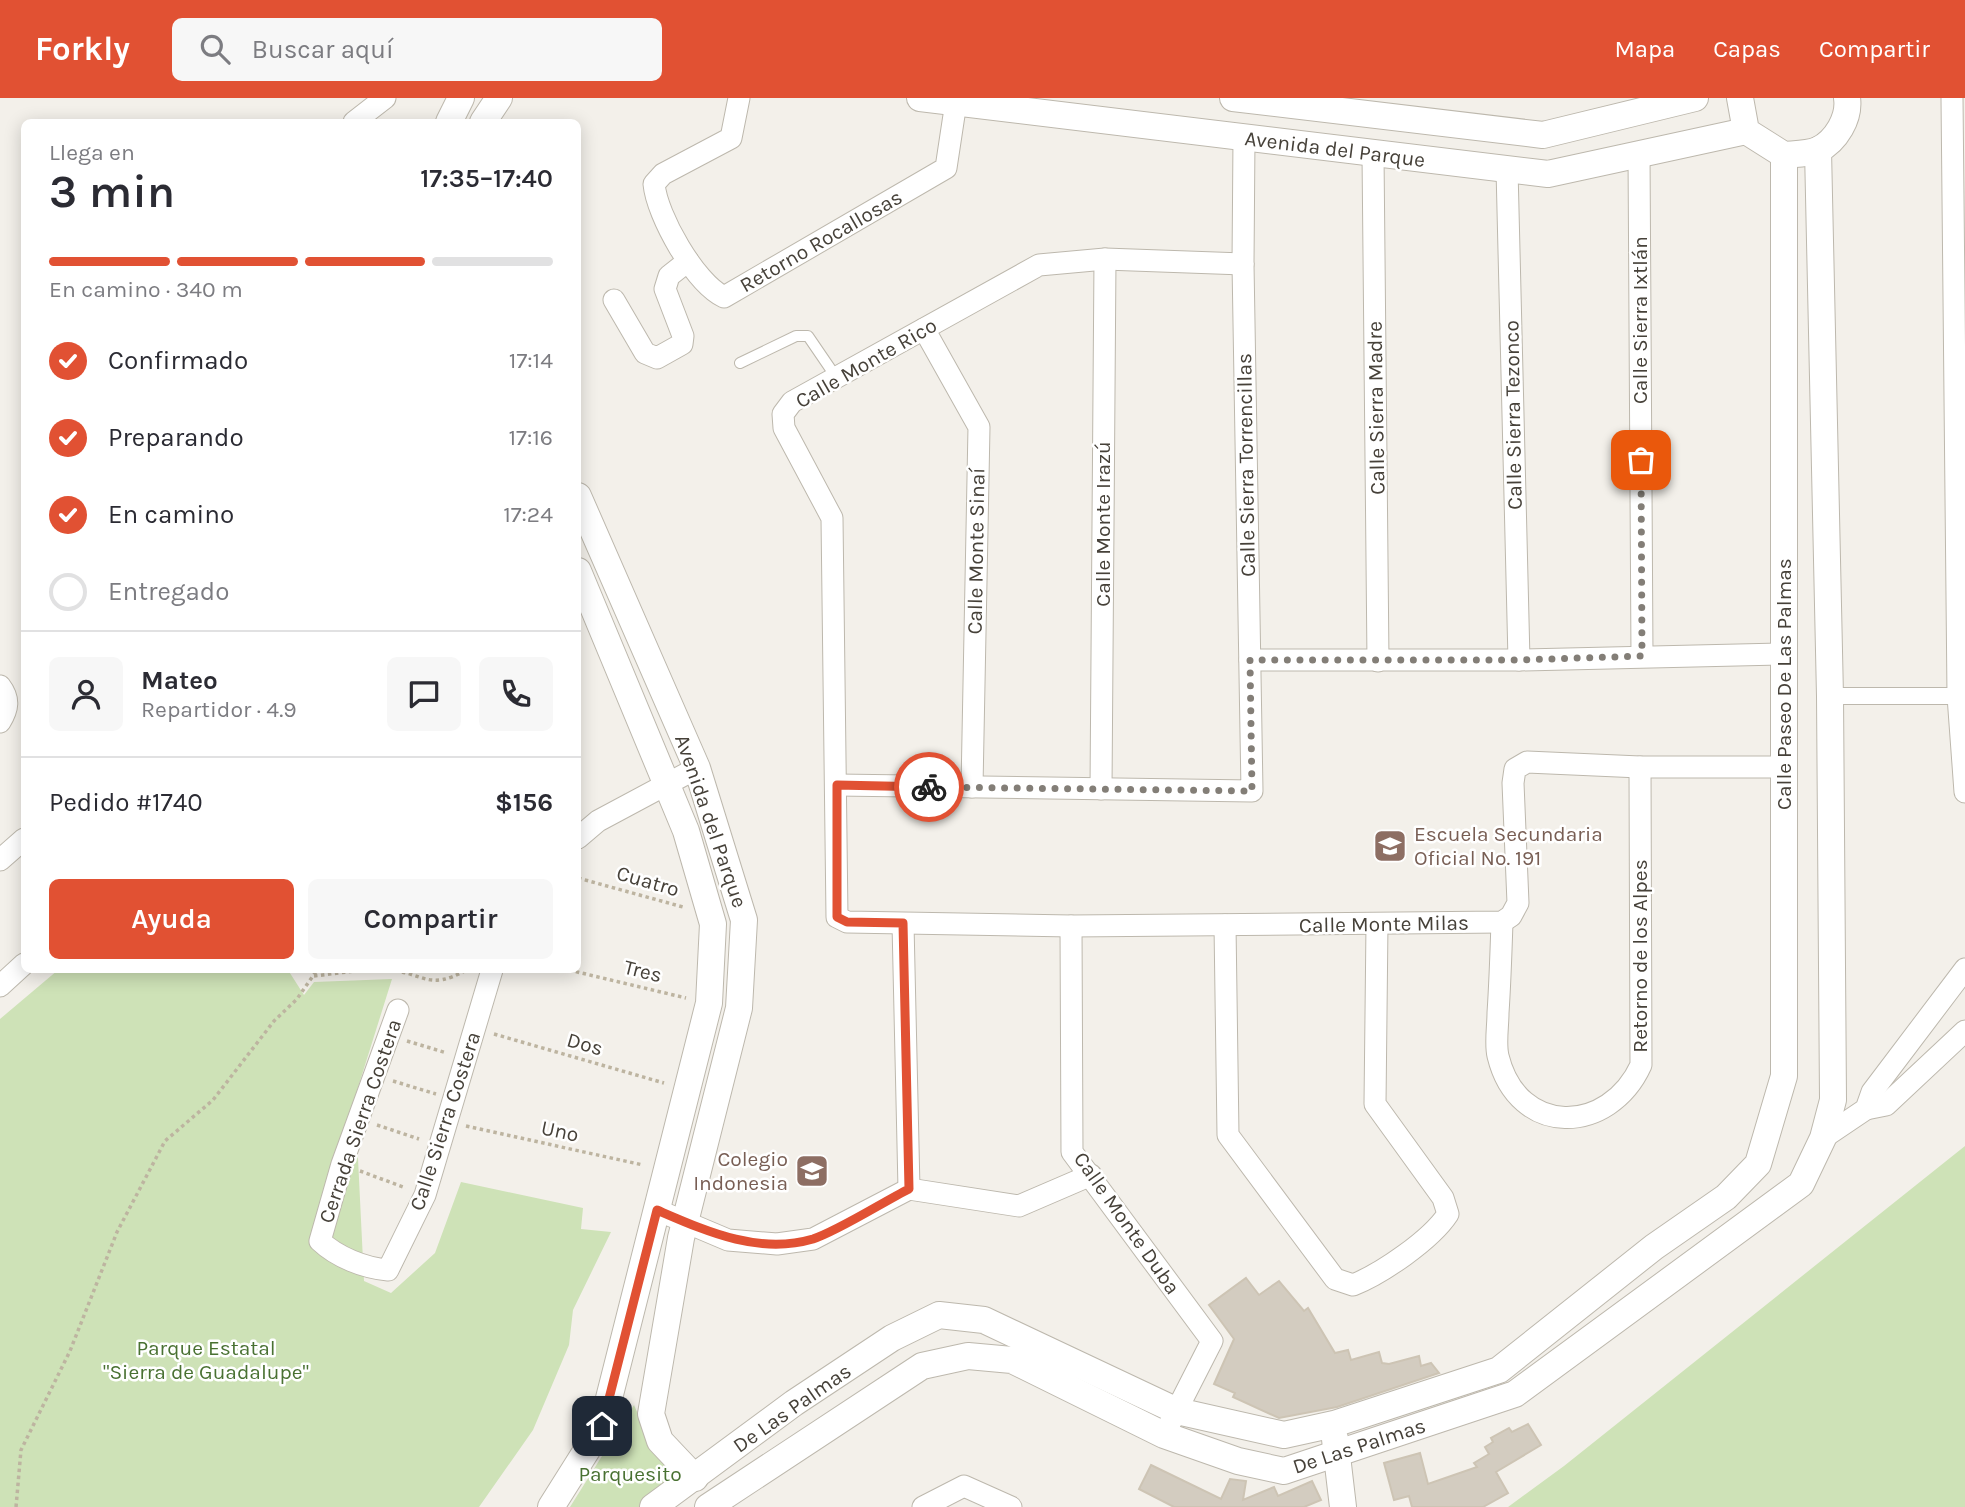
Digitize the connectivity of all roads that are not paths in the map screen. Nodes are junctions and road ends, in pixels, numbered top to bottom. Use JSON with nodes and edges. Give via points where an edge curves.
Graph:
{"nodes":[{"id":1,"x":385,"y":98,"type":"edge"},
{"id":2,"x":461,"y":98,"type":"edge"},
{"id":3,"x":499,"y":98,"type":"edge"},
{"id":4,"x":740,"y":98,"type":"edge"},
{"id":5,"x":920,"y":98,"type":"edge"},
{"id":6,"x":1233,"y":98,"type":"edge"},
{"id":7,"x":1695,"y":98,"type":"edge"},
{"id":8,"x":1740,"y":98,"type":"edge"},
{"id":9,"x":1847,"y":98,"type":"edge"},
{"id":10,"x":1952,"y":98,"type":"edge"},
{"id":11,"x":956,"y":102,"type":"junction"},
{"id":12,"x":358,"y":119,"type":"edge"},
{"id":13,"x":450,"y":119,"type":"edge"},
{"id":14,"x":485,"y":119,"type":"edge"},
{"id":15,"x":1746,"y":131,"type":"junction"},
{"id":16,"x":1244,"y":138,"type":"junction"},
{"id":17,"x":1818,"y":150,"type":"junction"},
{"id":18,"x":1639,"y":153,"type":"junction"},
{"id":19,"x":1373,"y":154,"type":"junction"},
{"id":20,"x":1784,"y":155,"type":"junction"},
{"id":21,"x":1507,"y":169,"type":"junction"},
{"id":22,"x":1105,"y":259,"type":"junction"},
{"id":23,"x":688,"y":261,"type":"junction"},
{"id":24,"x":1243,"y":264,"type":"junction"},
{"id":25,"x":614,"y":300,"type":"dead end"},
{"id":26,"x":924,"y":329,"type":"junction"},
{"id":27,"x":740,"y":363,"type":"dead end"},
{"id":28,"x":836,"y":377,"type":"junction"},
{"id":29,"x":581,"y":503,"type":"edge"},
{"id":30,"x":1961,"y":549,"type":"edge"},
{"id":31,"x":581,"y":578,"type":"edge"},
{"id":32,"x":1783,"y":654,"type":"junction"},
{"id":33,"x":1642,"y":656,"type":"junction"},
{"id":34,"x":1250,"y":660,"type":"junction"},
{"id":35,"x":1519,"y":660,"type":"junction"},
{"id":36,"x":1378,"y":661,"type":"junction"},
{"id":37,"x":0,"y":687,"type":"edge"},
{"id":38,"x":1830,"y":696,"type":"junction"},
{"id":39,"x":1958,"y":696,"type":"junction"},
{"id":40,"x":4,"y":716,"type":"edge"},
{"id":41,"x":1640,"y":767,"type":"junction"},
{"id":42,"x":1784,"y":767,"type":"junction"},
{"id":43,"x":697,"y":768,"type":"junction"},
{"id":44,"x":666,"y":782,"type":"junction"},
{"id":45,"x":837,"y":785,"type":"junction"},
{"id":46,"x":972,"y":787,"type":"junction"},
{"id":47,"x":1101,"y":789,"type":"junction"},
{"id":48,"x":1965,"y":792,"type":"edge"},
{"id":49,"x":581,"y":835,"type":"edge"},
{"id":50,"x":21,"y":842,"type":"edge"},
{"id":51,"x":0,"y":860,"type":"edge"},
{"id":52,"x":837,"y":917,"type":"joint"},
{"id":53,"x":1502,"y":922,"type":"junction"},
{"id":54,"x":903,"y":923,"type":"junction"},
{"id":55,"x":1377,"y":924,"type":"junction"},
{"id":56,"x":1225,"y":925,"type":"junction"},
{"id":57,"x":1071,"y":926,"type":"junction"},
{"id":58,"x":21,"y":967,"type":"edge"},
{"id":59,"x":1965,"y":970,"type":"edge"},
{"id":60,"x":491,"y":973,"type":"edge"},
{"id":61,"x":0,"y":986,"type":"edge"},
{"id":62,"x":398,"y":1010,"type":"dead end"},
{"id":63,"x":1965,"y":1031,"type":"edge"},
{"id":64,"x":1866,"y":1110,"type":"junction"},
{"id":65,"x":1823,"y":1138,"type":"junction"},
{"id":66,"x":1091,"y":1174,"type":"junction"},
{"id":67,"x":909,"y":1189,"type":"junction"},
{"id":68,"x":1726,"y":1197,"type":"joint"},
{"id":69,"x":657,"y":1210,"type":"junction"},
{"id":70,"x":685,"y":1222,"type":"junction"},
{"id":71,"x":388,"y":1270,"type":"joint"},
{"id":72,"x":1499,"y":1370,"type":"junction"},
{"id":73,"x":1515,"y":1394,"type":"junction"},
{"id":74,"x":794,"y":1404,"type":"junction"},
{"id":75,"x":1177,"y":1411,"type":"junction"},
{"id":76,"x":1334,"y":1424,"type":"junction"},
{"id":77,"x":816,"y":1434,"type":"junction"},
{"id":78,"x":1164,"y":1435,"type":"junction"},
{"id":79,"x":1335,"y":1455,"type":"junction"},
{"id":80,"x":695,"y":1478,"type":"junction"},
{"id":81,"x":717,"y":1499,"type":"edge"},
{"id":82,"x":551,"y":1507,"type":"edge"},
{"id":83,"x":653,"y":1507,"type":"edge"},
{"id":84,"x":923,"y":1507,"type":"edge"},
{"id":85,"x":1011,"y":1507,"type":"edge"},
{"id":86,"x":1343,"y":1507,"type":"edge"}],
"edges":[{"from":1,"to":12,"type":"street"},
{"from":2,"to":13,"type":"street"},
{"from":3,"to":14,"type":"street"},
{"from":4,"to":23,"type":"street","name":"Retorno Rocallosas","via":[[732,138],[663,174],[654,184],[656,199]]},
{"from":5,"to":11,"type":"street","name":"Avenida del Parque"},
{"from":6,"to":7,"type":"street","name":"Avenida del Parque","via":[[1543,135]]},
{"from":8,"to":15,"type":"street"},
{"from":9,"to":17,"type":"street","via":[[1839,133]]},
{"from":10,"to":30,"type":"street"},
{"from":11,"to":16,"type":"street","name":"Avenida del Parque"},
{"from":11,"to":23,"type":"street","name":"Retorno Rocallosas","via":[[946,168],[724,297],[713,292]]},
{"from":15,"to":18,"type":"street","name":"Avenida del Parque"},
{"from":15,"to":20,"type":"street"},
{"from":16,"to":19,"type":"street","name":"Avenida del Parque"},
{"from":16,"to":24,"type":"street","name":"Calle Sierra Torrencillas"},
{"from":17,"to":20,"type":"street"},
{"from":17,"to":38,"type":"street","name":"Calle Paseo De Las Palmas"},
{"from":18,"to":21,"type":"street","name":"Avenida del Parque","via":[[1548,174]]},
{"from":18,"to":33,"type":"street","name":"Calle Sierra Ixtlán"},
{"from":19,"to":21,"type":"street","name":"Avenida del Parque"},
{"from":19,"to":36,"type":"street","name":"Calle Sierra Madre"},
{"from":20,"to":32,"type":"street","name":"Calle Paseo De Las Palmas"},
{"from":21,"to":35,"type":"street","name":"Calle Sierra Tezonco"},
{"from":22,"to":24,"type":"street","name":"Calle Monte Rico"},
{"from":22,"to":26,"type":"street","name":"Calle Monte Rico","via":[[1039,265]]},
{"from":22,"to":47,"type":"street","name":"Calle Monte Irazú"},
{"from":23,"to":25,"type":"street","via":[[670,276],[665,289],[682,344],[657,358],[645,353]]},
{"from":24,"to":34,"type":"street","name":"Calle Sierra Torrencillas"},
{"from":26,"to":28,"type":"street","name":"Calle Monte Rico"},
{"from":26,"to":46,"type":"street","name":"Calle Monte Sinaí","via":[[979,427]]},
{"from":27,"to":28,"type":"lane","via":[[796,336],[807,337]]},
{"from":28,"to":45,"type":"street","name":"Calle Monte Rico","via":[[792,402],[783,414],[784,428],[832,518]]},
{"from":29,"to":43,"type":"street","name":"Avenida del Parque"},
{"from":30,"to":39,"type":"street"},
{"from":31,"to":44,"type":"street","name":"Avenida del Parque"},
{"from":32,"to":33,"type":"street"},
{"from":32,"to":42,"type":"street","name":"Calle Paseo De Las Palmas"},
{"from":33,"to":35,"type":"street"},
{"from":34,"to":36,"type":"street"},
{"from":34,"to":47,"type":"street","name":"Calle Sierra Torrencillas","via":[[1252,791]]},
{"from":35,"to":36,"type":"street"},
{"from":37,"to":40,"type":"street","via":[[6,693]]},
{"from":38,"to":39,"type":"street"},
{"from":38,"to":65,"type":"street","name":"Calle Paseo De Las Palmas","via":[[1833,1100]]},
{"from":39,"to":48,"type":"street"},
{"from":41,"to":42,"type":"street"},
{"from":41,"to":53,"type":"street","via":[[1527,762],[1516,769],[1518,903]]},
{"from":41,"to":53,"type":"street","name":"Retorno de los Alpes","via":[[1641,1065],[1631,1087],[1585,1118],[1562,1120],[1531,1107],[1511,1086],[1498,1055]]},
{"from":42,"to":68,"type":"street","name":"Calle Paseo De Las Palmas","via":[[1784,1076],[1758,1164]]},
{"from":43,"to":44,"type":"street"},
{"from":43,"to":70,"type":"street","name":"Avenida del Parque","via":[[744,920],[739,1008]]},
{"from":44,"to":49,"type":"street"},
{"from":44,"to":69,"type":"street","name":"Avenida del Parque","via":[[686,831],[713,924],[709,1003]]},
{"from":45,"to":46,"type":"street"},
{"from":45,"to":52,"type":"street","name":"Calle Monte Rico"},
{"from":46,"to":47,"type":"street"},
{"from":50,"to":51,"type":"street"},
{"from":52,"to":54,"type":"street","name":"Calle Monte Milas","via":[[847,922]]},
{"from":53,"to":55,"type":"street","name":"Calle Monte Milas"},
{"from":54,"to":57,"type":"street","name":"Calle Monte Milas"},
{"from":54,"to":67,"type":"street"},
{"from":55,"to":56,"type":"street","name":"Calle Monte Milas"},
{"from":55,"to":56,"type":"street","via":[[1375,1104],[1443,1198],[1448,1214],[1438,1228],[1353,1285],[1335,1279],[1228,1135]]},
{"from":56,"to":57,"type":"street","name":"Calle Monte Milas"},
{"from":57,"to":66,"type":"street","name":"Calle Monte Duba","via":[[1072,1152]]},
{"from":58,"to":61,"type":"street"},
{"from":59,"to":64,"type":"street","via":[[1872,1092]]},
{"from":60,"to":71,"type":"street","name":"Calle Sierra Costera","via":[[425,1195]]},
{"from":62,"to":71,"type":"street","name":"Cerrada Sierra Costera","via":[[342,1164],[320,1241],[332,1252]]},
{"from":63,"to":64,"type":"street","via":[[1886,1105]]},
{"from":64,"to":65,"type":"street"},
{"from":65,"to":73,"type":"street","name":"De Las Palmas","via":[[1801,1184]]},
{"from":66,"to":67,"type":"street","via":[[1019,1206]]},
{"from":66,"to":75,"type":"street","name":"Calle Monte Duba","via":[[1212,1341]]},
{"from":67,"to":70,"type":"street","via":[[813,1239],[777,1244],[728,1240]]},
{"from":68,"to":72,"type":"street","name":"De Las Palmas","via":[[1654,1247]]},
{"from":69,"to":70,"type":"street"},
{"from":69,"to":82,"type":"street","name":"Avenida del Parque","via":[[602,1426]]},
{"from":70,"to":80,"type":"street","name":"Avenida del Parque","via":[[651,1414],[660,1441]]},
{"from":72,"to":73,"type":"street"},
{"from":72,"to":76,"type":"street","name":"De Las Palmas"},
{"from":73,"to":79,"type":"street","name":"De Las Palmas"},
{"from":74,"to":75,"type":"street","name":"De Las Palmas","via":[[892,1338],[939,1315],[984,1320]]},
{"from":74,"to":77,"type":"street"},
{"from":74,"to":80,"type":"street","name":"De Las Palmas"},
{"from":75,"to":76,"type":"street","name":"De Las Palmas","via":[[1284,1435]]},
{"from":75,"to":78,"type":"street"},
{"from":76,"to":79,"type":"street"},
{"from":77,"to":78,"type":"street","name":"De Las Palmas","via":[[922,1366],[968,1356],[1012,1360]]},
{"from":77,"to":81,"type":"street","name":"De Las Palmas"},
{"from":78,"to":79,"type":"street","name":"De Las Palmas","via":[[1238,1461],[1284,1471]]},
{"from":79,"to":86,"type":"street"},
{"from":80,"to":83,"type":"street","name":"De Las Palmas"},
{"from":84,"to":85,"type":"street","via":[[964,1486]]}]}
